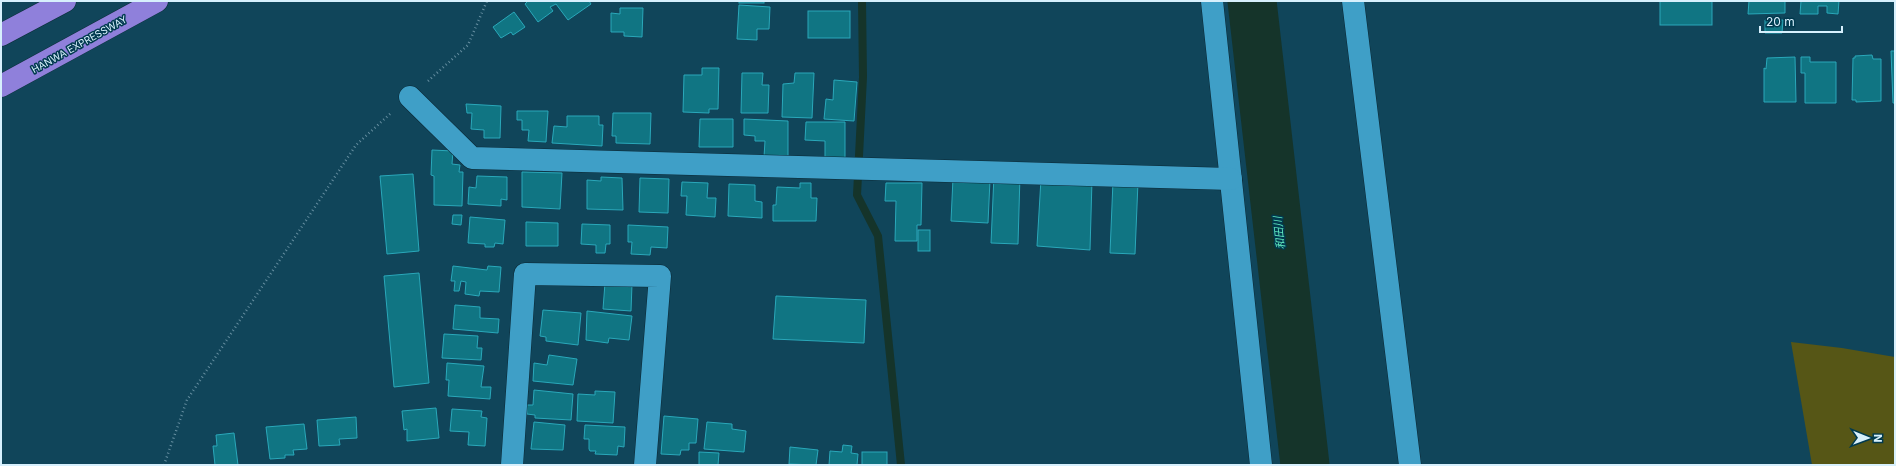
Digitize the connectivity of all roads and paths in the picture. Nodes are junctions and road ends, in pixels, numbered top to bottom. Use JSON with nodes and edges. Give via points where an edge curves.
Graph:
{"nodes":[{"id":1,"x":65,"y":1,"type":"edge"},
{"id":2,"x":157,"y":1,"type":"edge"},
{"id":3,"x":487,"y":1,"type":"edge"},
{"id":4,"x":1212,"y":1,"type":"edge"},
{"id":5,"x":1353,"y":1,"type":"edge"},
{"id":6,"x":1,"y":35,"type":"edge"},
{"id":7,"x":1,"y":86,"type":"edge"},
{"id":8,"x":410,"y":97,"type":"junction"},
{"id":9,"x":1231,"y":179,"type":"junction"},
{"id":10,"x":164,"y":465,"type":"edge"},
{"id":11,"x":512,"y":465,"type":"edge"},
{"id":12,"x":646,"y":465,"type":"edge"},
{"id":13,"x":1261,"y":465,"type":"edge"},
{"id":14,"x":1410,"y":465,"type":"edge"}],
"edges":[{"from":1,"to":6,"type":"highway"},
{"from":2,"to":7,"type":"highway","name":"HANWA EXPRESSWAY"},
{"from":3,"to":8,"type":"path","via":[[468,45]]},
{"from":4,"to":9,"type":"street"},
{"from":5,"to":14,"type":"street"},
{"from":8,"to":9,"type":"street","via":[[472,158]]},
{"from":8,"to":10,"type":"path","via":[[356,144],[187,400]]},
{"from":9,"to":13,"type":"street"},
{"from":11,"to":12,"type":"street","via":[[525,274],[660,276]]}]}
